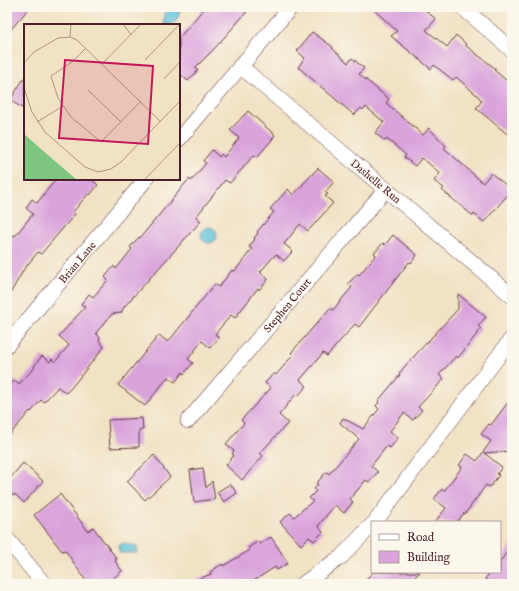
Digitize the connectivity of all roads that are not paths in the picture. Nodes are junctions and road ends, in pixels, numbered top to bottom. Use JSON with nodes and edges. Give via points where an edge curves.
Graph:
{"nodes":[{"id":1,"x":292,"y":7,"type":"edge"},
{"id":2,"x":462,"y":7,"type":"edge"},
{"id":3,"x":512,"y":50,"type":"edge"},
{"id":4,"x":240,"y":66,"type":"junction"},
{"id":5,"x":180,"y":138,"type":"edge"},
{"id":6,"x":145,"y":180,"type":"edge"},
{"id":7,"x":386,"y":189,"type":"junction"},
{"id":8,"x":512,"y":296,"type":"edge"},
{"id":9,"x":512,"y":338,"type":"edge"},
{"id":10,"x":9,"y":340,"type":"edge"},
{"id":11,"x":188,"y":421,"type":"dead end"},
{"id":12,"x":376,"y":521,"type":"edge"},
{"id":13,"x":371,"y":526,"type":"edge"},
{"id":14,"x":7,"y":539,"type":"edge"},
{"id":15,"x":306,"y":583,"type":"edge"},
{"id":16,"x":44,"y":584,"type":"edge"}],
"edges":[{"from":1,"to":4,"type":"street"},
{"from":2,"to":3,"type":"street"},
{"from":4,"to":5,"type":"street"},
{"from":4,"to":7,"type":"street","name":"Dashelle Run"},
{"from":6,"to":10,"type":"street","name":"Brian Lane"},
{"from":7,"to":8,"type":"street","name":"Dashelle Run"},
{"from":7,"to":11,"type":"street","name":"Stephen Court"},
{"from":9,"to":12,"type":"street"},
{"from":13,"to":15,"type":"street","via":[[342,557]]},
{"from":14,"to":16,"type":"street"}]}
